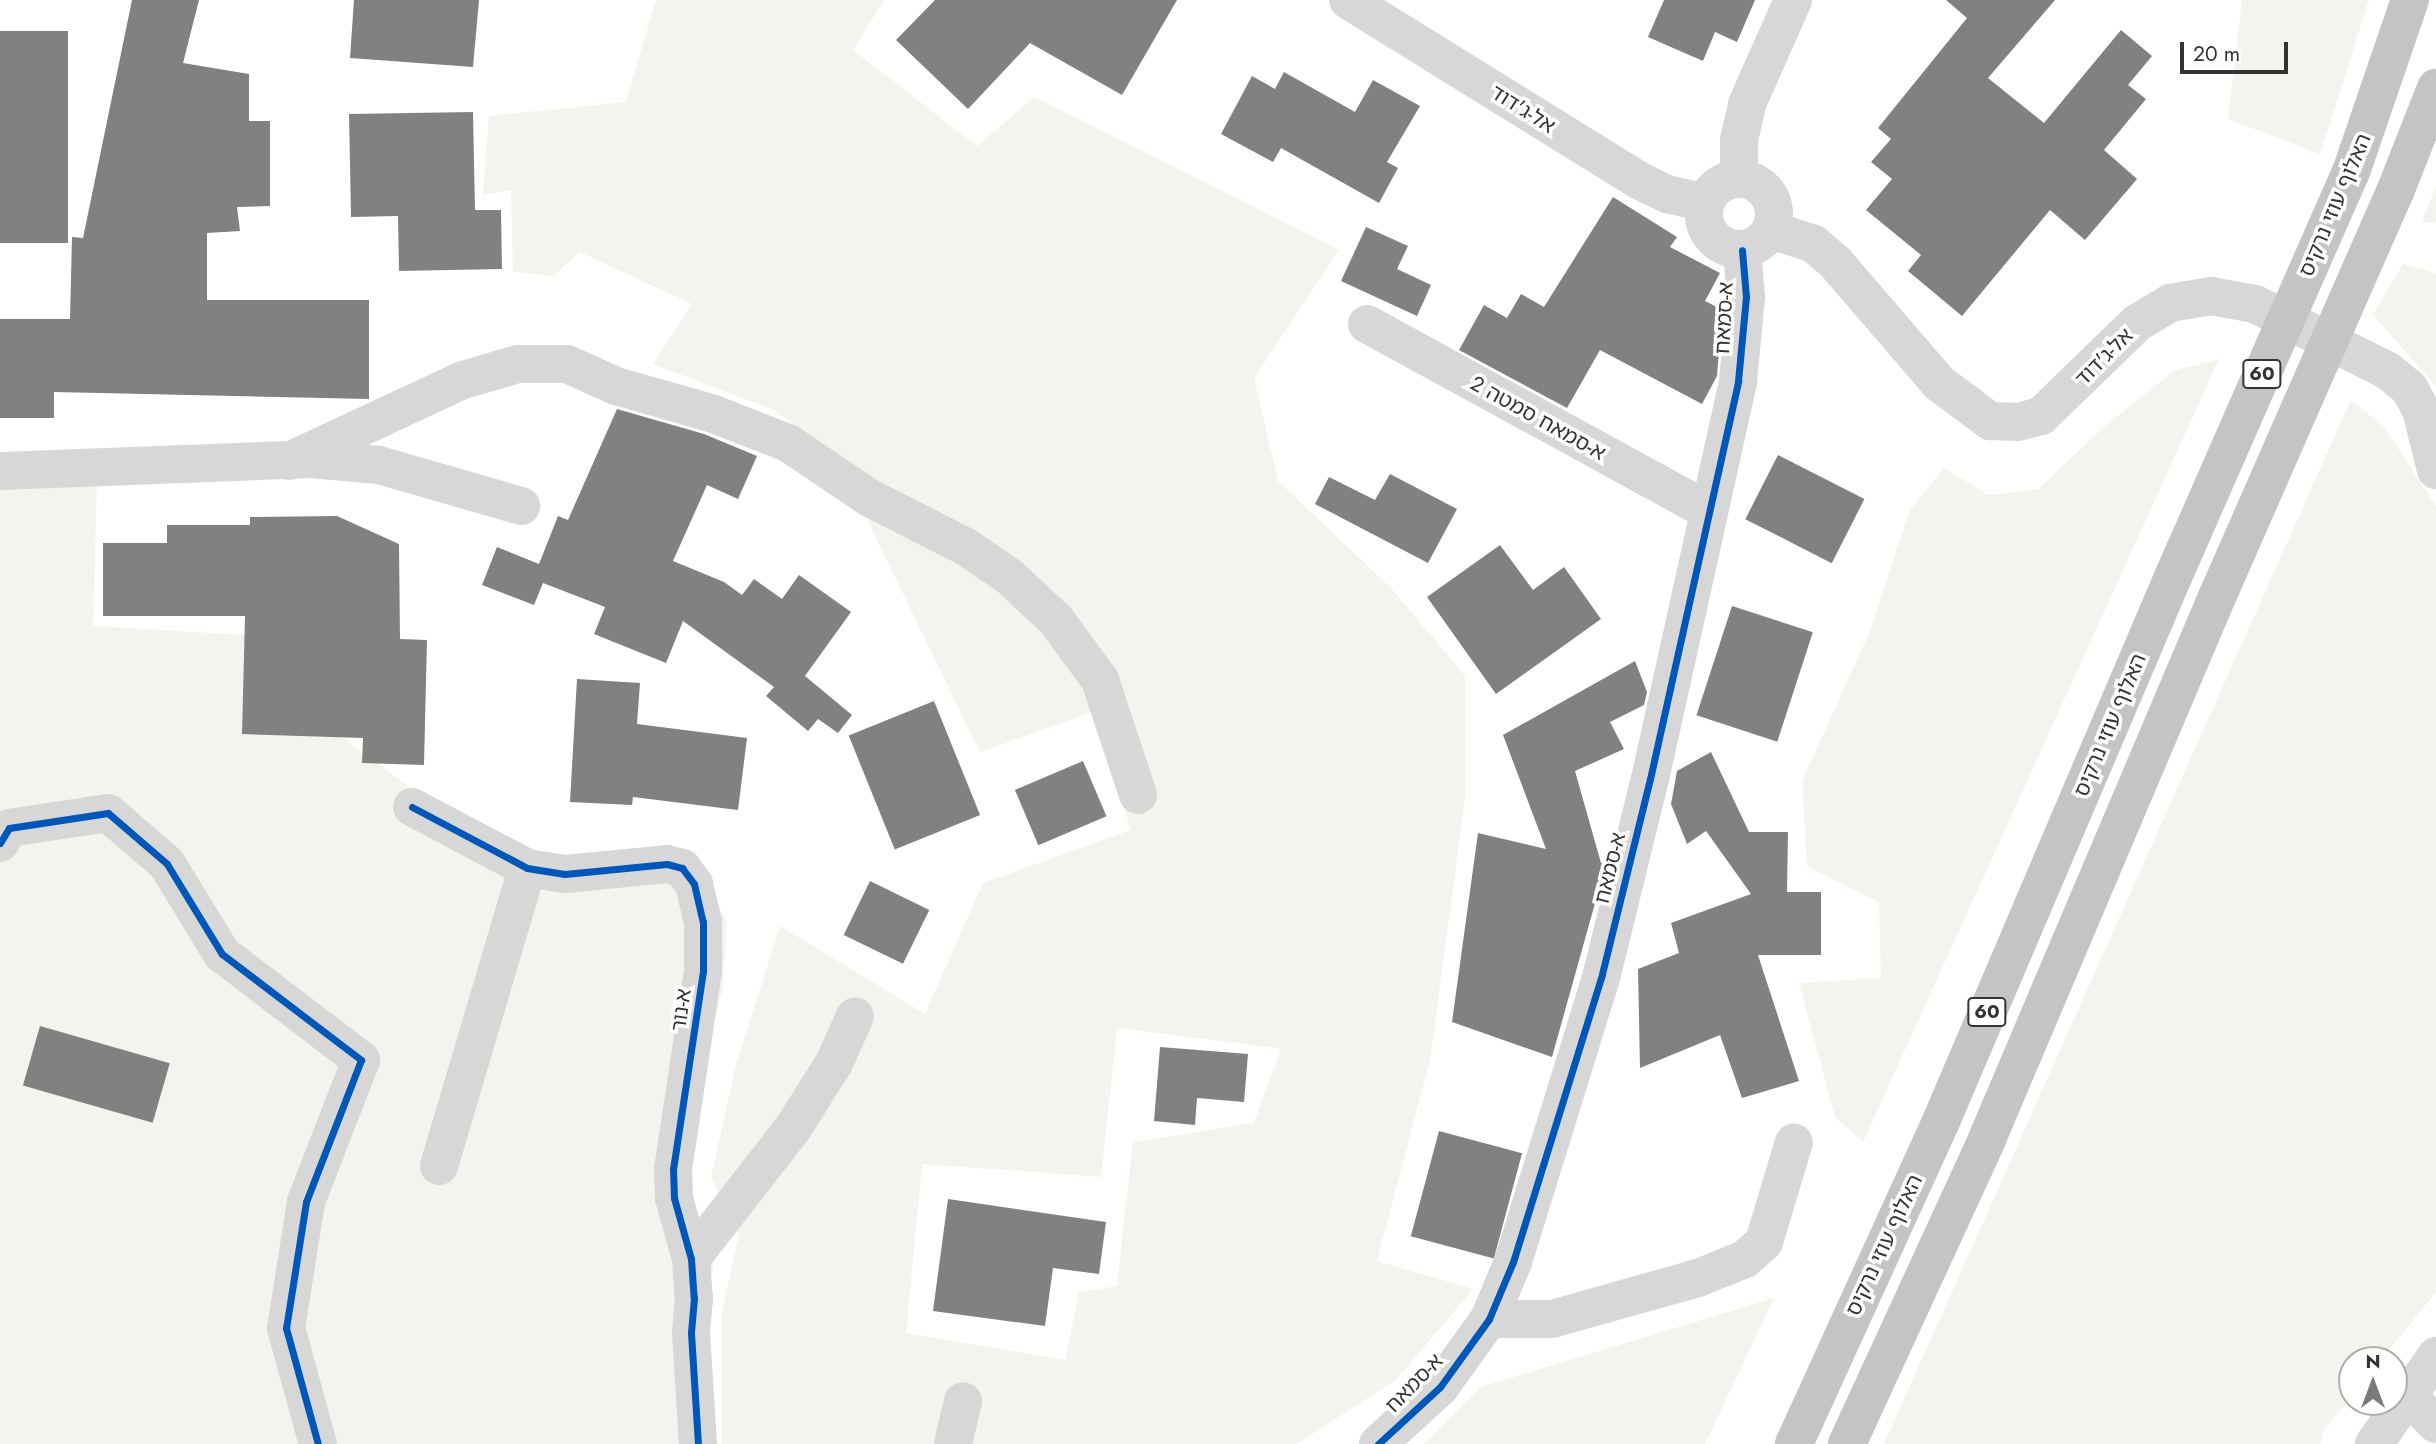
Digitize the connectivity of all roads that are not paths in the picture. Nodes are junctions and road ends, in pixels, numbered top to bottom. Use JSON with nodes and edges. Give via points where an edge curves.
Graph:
{"nodes":[{"id":1,"x":1348,"y":0,"type":"edge"},
{"id":2,"x":1793,"y":0,"type":"edge"},
{"id":3,"x":2410,"y":0,"type":"edge"},
{"id":4,"x":2436,"y":88,"type":"edge"},
{"id":5,"x":1739,"y":178,"type":"junction"},
{"id":6,"x":1705,"y":203,"type":"junction"},
{"id":7,"x":1757,"y":240,"type":"junction"},
{"id":8,"x":1367,"y":324,"type":"dead end"},
{"id":9,"x":289,"y":461,"type":"junction"},
{"id":10,"x":2436,"y":470,"type":"edge"},
{"id":11,"x":0,"y":471,"type":"edge"},
{"id":12,"x":521,"y":506,"type":"dead end"},
{"id":13,"x":1709,"y":511,"type":"junction"},
{"id":14,"x":1138,"y":795,"type":"dead end"},
{"id":15,"x":412,"y":807,"type":"dead end"},
{"id":16,"x":0,"y":843,"type":"edge"},
{"id":17,"x":527,"y":868,"type":"junction"},
{"id":18,"x":855,"y":1016,"type":"dead end"},
{"id":19,"x":1794,"y":1142,"type":"dead end"},
{"id":20,"x":439,"y":1166,"type":"dead end"},
{"id":21,"x":691,"y":1259,"type":"junction"},
{"id":22,"x":1489,"y":1319,"type":"junction"},
{"id":23,"x":2436,"y":1356,"type":"edge"},
{"id":24,"x":2408,"y":1394,"type":"edge"},
{"id":25,"x":2408,"y":1396,"type":"edge"},
{"id":26,"x":963,"y":1401,"type":"dead end"},
{"id":27,"x":2393,"y":1416,"type":"edge"},
{"id":28,"x":2436,"y":1424,"type":"edge"},
{"id":29,"x":318,"y":1444,"type":"edge"},
{"id":30,"x":698,"y":1444,"type":"edge"},
{"id":31,"x":953,"y":1444,"type":"edge"},
{"id":32,"x":1378,"y":1444,"type":"edge"},
{"id":33,"x":1794,"y":1444,"type":"edge"},
{"id":34,"x":1847,"y":1444,"type":"edge"},
{"id":35,"x":2374,"y":1444,"type":"edge"}],
"edges":[{"from":1,"to":6,"type":"street","name":"אל-ג'דוד","via":[[1638,180]]},
{"from":2,"to":5,"type":"street","via":[[1747,104],[1739,140]]},
{"from":3,"to":33,"type":"highway","name":"האלוף עוזי נרקיס","number":"60","bridge":true,"via":[[2351,172],[1942,1119]]},
{"from":4,"to":34,"type":"highway","number":"60","bridge":true,"via":[[1987,1139]]},
{"from":5,"to":6,"type":"street","via":[[1718,185]]},
{"from":5,"to":7,"type":"street","via":[[1760,185],[1769,194],[1775,218]]},
{"from":6,"to":7,"type":"street","via":[[1709,234],[1729,249]]},
{"from":7,"to":10,"type":"street","name":"אל-ג'דוד","via":[[1814,244],[1835,262],[1939,383],[1990,421],[2018,422],[2040,416],[2137,323],[2170,303],[2211,296],[2255,304],[2388,371],[2409,388],[2421,410]]},
{"from":7,"to":13,"type":"street","name":"א-סמאח","via":[[1738,381]]},
{"from":8,"to":13,"type":"street","name":"א-סמאח סמטה 2"},
{"from":9,"to":11,"type":"street"},
{"from":9,"to":12,"type":"street","via":[[379,465]]},
{"from":9,"to":14,"type":"street","via":[[463,380],[518,364],[568,364],[615,386],[711,413],[775,438],[870,498],[966,547],[1010,577],[1056,620],[1100,680]]},
{"from":13,"to":22,"type":"street","name":"א-סמאח","via":[[1601,974],[1513,1262]]},
{"from":15,"to":17,"type":"street","name":"א-נור"},
{"from":16,"to":29,"type":"street","via":[[9,828],[108,813],[167,863],[222,954],[361,1060],[306,1202],[286,1328]]},
{"from":17,"to":20,"type":"street"},
{"from":17,"to":21,"type":"street","name":"א-נור","via":[[565,874],[667,863],[682,868],[694,884],[704,922],[704,971],[673,1169],[674,1198]]},
{"from":18,"to":21,"type":"street","via":[[834,1063],[793,1128]]},
{"from":19,"to":22,"type":"street","via":[[1763,1242],[1745,1259],[1698,1278],[1552,1319]]},
{"from":21,"to":30,"type":"street","name":"א-נור"},
{"from":22,"to":32,"type":"street","name":"א-סמאח","via":[[1440,1387]]},
{"from":23,"to":24,"type":"street"},
{"from":25,"to":28,"type":"street"},
{"from":26,"to":31,"type":"street"},
{"from":27,"to":35,"type":"street"}]}
